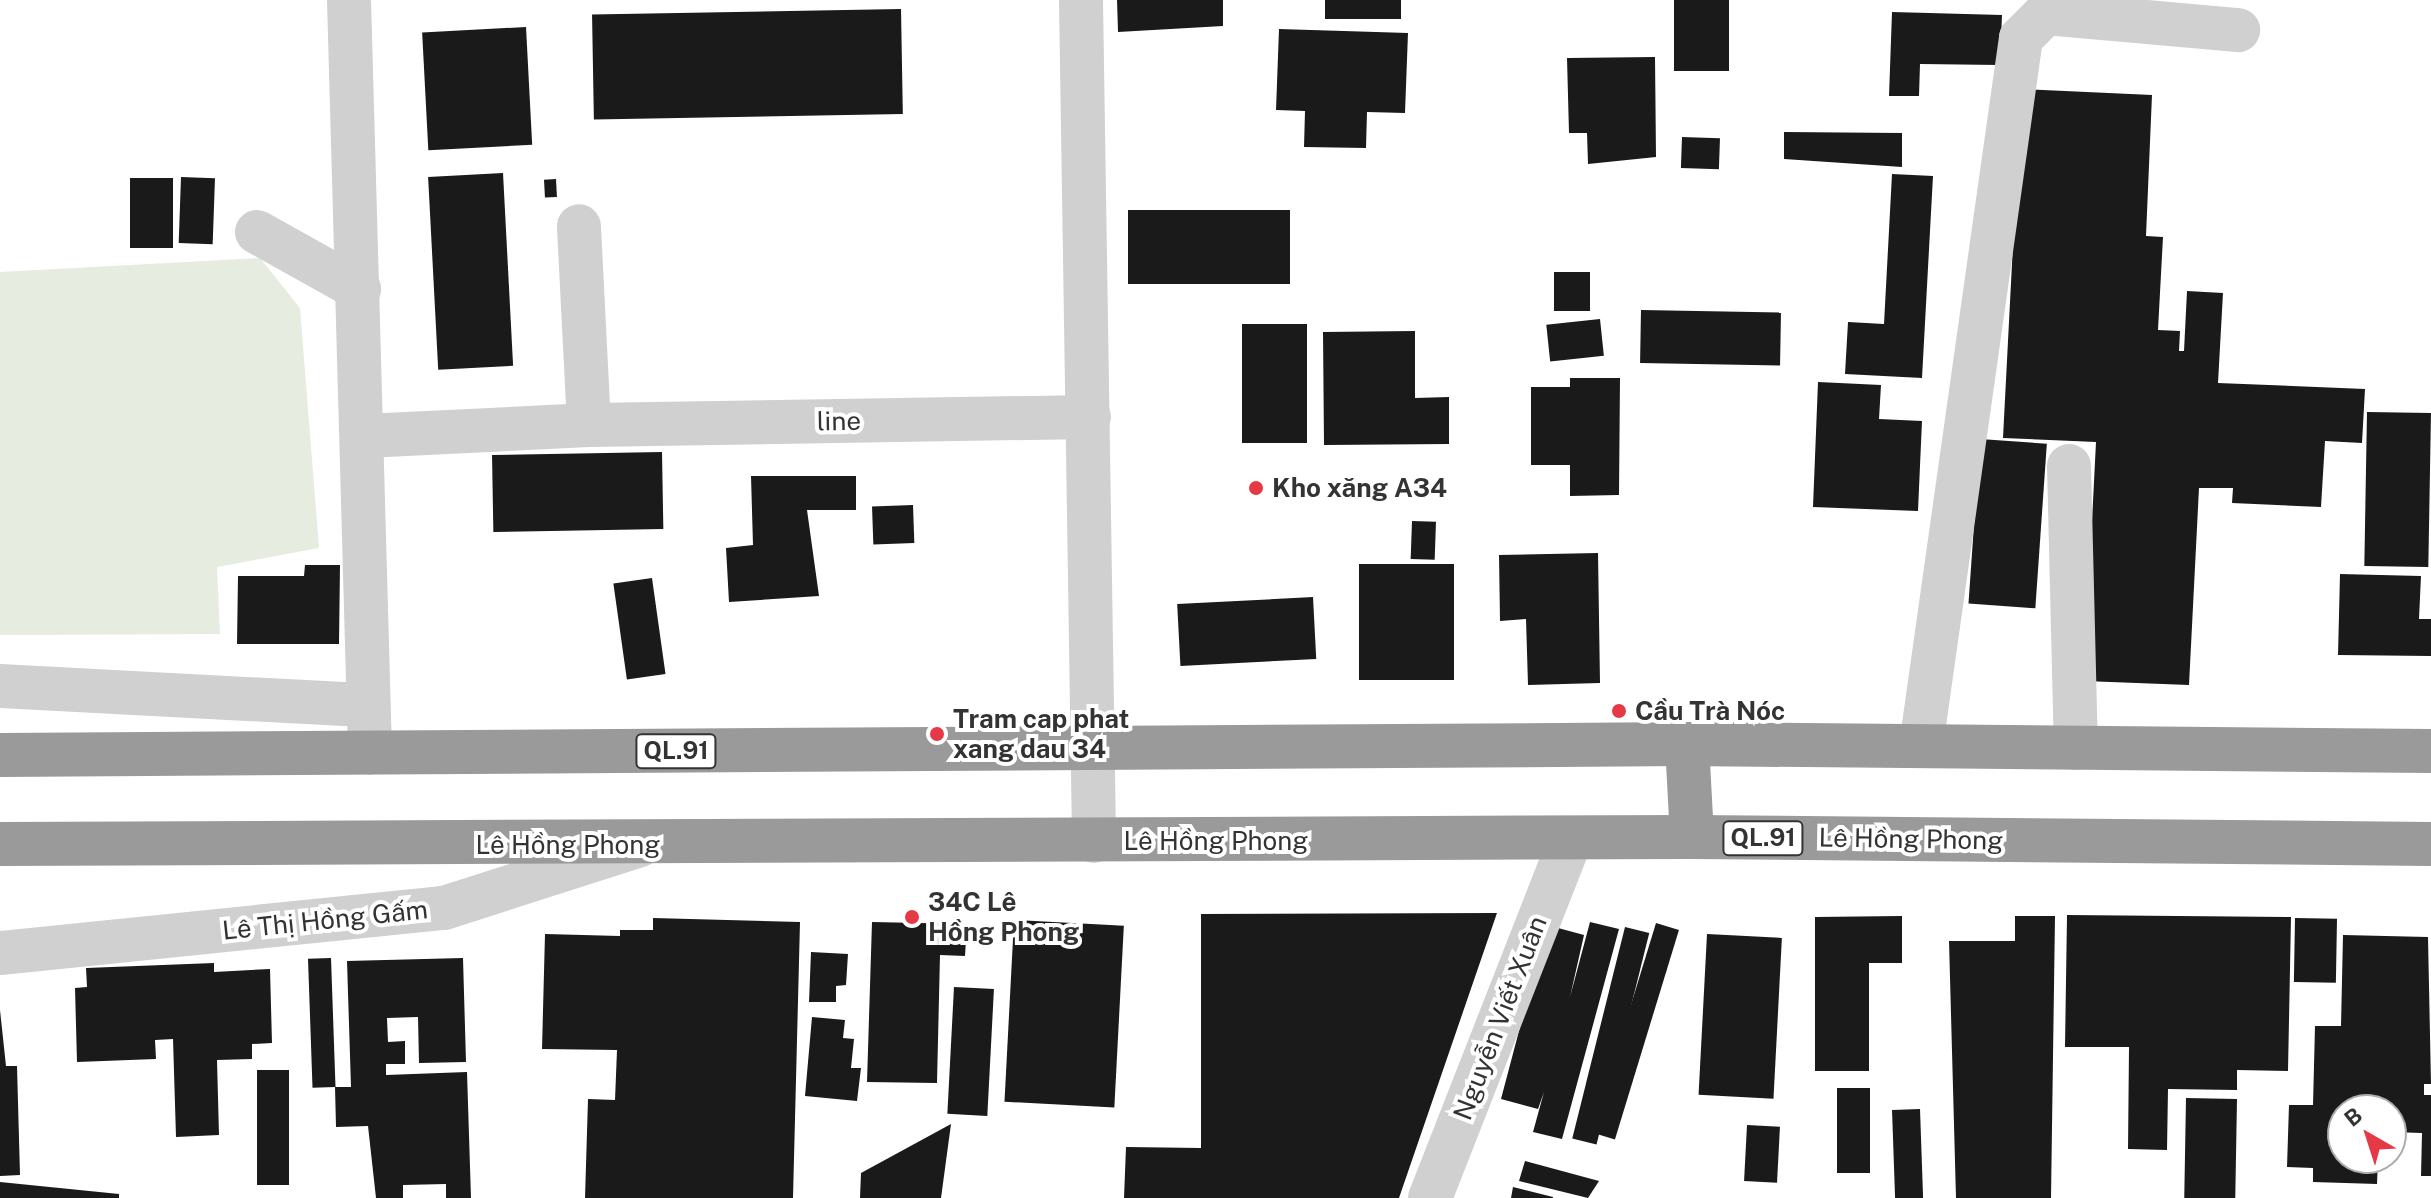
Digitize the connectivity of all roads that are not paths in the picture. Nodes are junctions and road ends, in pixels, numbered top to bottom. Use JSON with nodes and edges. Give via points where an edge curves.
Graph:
{"nodes":[{"id":1,"x":349,"y":0,"type":"edge"},
{"id":2,"x":1081,"y":0,"type":"edge"},
{"id":3,"x":2238,"y":30,"type":"dead end"},
{"id":4,"x":579,"y":226,"type":"dead end"},
{"id":5,"x":257,"y":232,"type":"dead end"},
{"id":6,"x":359,"y":289,"type":"junction"},
{"id":7,"x":1089,"y":417,"type":"junction"},
{"id":8,"x":589,"y":425,"type":"junction"},
{"id":9,"x":365,"y":436,"type":"junction"},
{"id":10,"x":2069,"y":466,"type":"dead end"},
{"id":11,"x":0,"y":686,"type":"edge"},
{"id":12,"x":368,"y":705,"type":"junction"},
{"id":13,"x":1687,"y":744,"type":"junction"},
{"id":14,"x":1921,"y":746,"type":"junction"},
{"id":15,"x":1092,"y":748,"type":"junction"},
{"id":16,"x":2076,"y":748,"type":"junction"},
{"id":17,"x":2431,"y":751,"type":"edge"},
{"id":18,"x":370,"y":753,"type":"junction"},
{"id":19,"x":0,"y":755,"type":"edge"},
{"id":20,"x":1692,"y":837,"type":"junction"},
{"id":21,"x":1571,"y":838,"type":"junction"},
{"id":22,"x":1094,"y":841,"type":"junction"},
{"id":23,"x":0,"y":844,"type":"edge"},
{"id":24,"x":2431,"y":844,"type":"edge"},
{"id":25,"x":640,"y":845,"type":"junction"},
{"id":26,"x":0,"y":953,"type":"edge"},
{"id":27,"x":1430,"y":1198,"type":"edge"}],
"edges":[{"from":1,"to":6,"type":"street"},
{"from":2,"to":7,"type":"street"},
{"from":3,"to":14,"type":"street","via":[[2046,13],[2021,38]]},
{"from":4,"to":8,"type":"street"},
{"from":5,"to":6,"type":"street"},
{"from":6,"to":9,"type":"street"},
{"from":7,"to":8,"type":"street","name":"line"},
{"from":7,"to":15,"type":"street"},
{"from":8,"to":9,"type":"street","name":"line"},
{"from":9,"to":12,"type":"street"},
{"from":10,"to":16,"type":"street"},
{"from":11,"to":12,"type":"street"},
{"from":12,"to":18,"type":"street"},
{"from":13,"to":14,"type":"highway","number":"QL.91"},
{"from":13,"to":15,"type":"highway","number":"QL.91"},
{"from":13,"to":20,"type":"highway"},
{"from":14,"to":16,"type":"highway","number":"QL.91"},
{"from":15,"to":18,"type":"highway","number":"QL.91"},
{"from":15,"to":22,"type":"street"},
{"from":16,"to":17,"type":"highway","number":"QL.91"},
{"from":18,"to":19,"type":"highway","number":"QL.91"},
{"from":20,"to":21,"type":"highway","name":"Lê Hồng Phong","number":"QL.91"},
{"from":20,"to":24,"type":"highway","name":"Lê Hồng Phong","number":"QL.91"},
{"from":21,"to":22,"type":"highway","name":"Lê Hồng Phong","number":"QL.91"},
{"from":21,"to":27,"type":"street","name":"Nguyễn Viết Xuân"},
{"from":22,"to":25,"type":"highway","name":"Lê Hồng Phong","number":"QL.91"},
{"from":23,"to":25,"type":"highway","name":"Lê Hồng Phong","number":"QL.91"},
{"from":25,"to":26,"type":"street","name":"Lê Thị Hồng Gấm","via":[[444,908]]}]}
